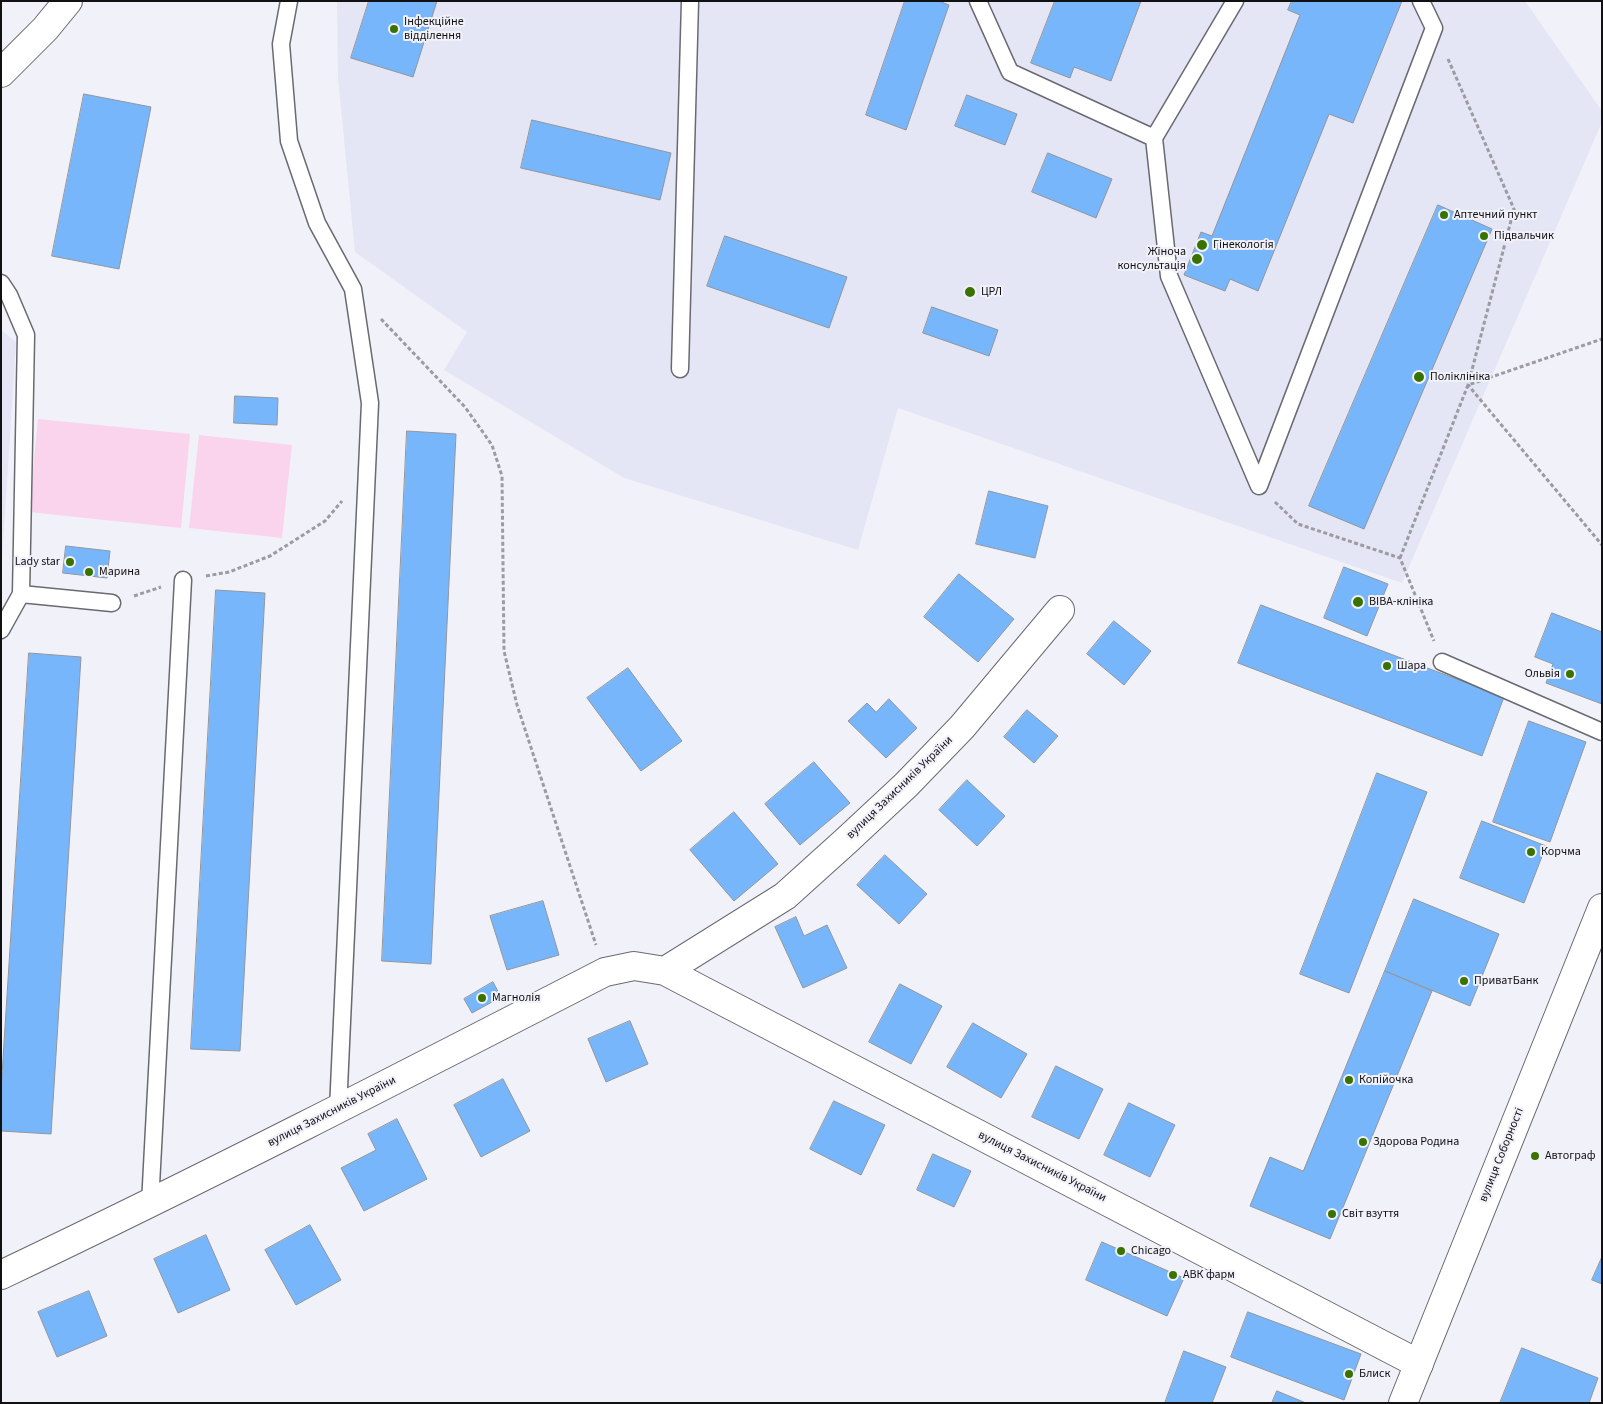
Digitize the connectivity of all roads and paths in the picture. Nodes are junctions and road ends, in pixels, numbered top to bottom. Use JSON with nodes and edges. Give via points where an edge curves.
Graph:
{"nodes":[{"id":1,"x":68,"y":1,"type":"edge"},
{"id":2,"x":289,"y":1,"type":"edge"},
{"id":3,"x":690,"y":1,"type":"edge"},
{"id":4,"x":978,"y":1,"type":"edge"},
{"id":5,"x":1235,"y":1,"type":"edge"},
{"id":6,"x":1421,"y":1,"type":"edge"},
{"id":7,"x":1434,"y":28,"type":"junction"},
{"id":8,"x":1,"y":72,"type":"edge"},
{"id":9,"x":1154,"y":138,"type":"junction"},
{"id":10,"x":1,"y":283,"type":"edge"},
{"id":11,"x":353,"y":289,"type":"junction"},
{"id":12,"x":9,"y":314,"type":"edge"},
{"id":13,"x":1602,"y":339,"type":"edge"},
{"id":14,"x":680,"y":369,"type":"dead end"},
{"id":15,"x":1468,"y":385,"type":"junction"},
{"id":16,"x":367,"y":472,"type":"junction"},
{"id":17,"x":1259,"y":486,"type":"junction"},
{"id":18,"x":1602,"y":545,"type":"edge"},
{"id":19,"x":1400,"y":558,"type":"junction"},
{"id":20,"x":182,"y":580,"type":"junction"},
{"id":21,"x":21,"y":594,"type":"junction"},
{"id":22,"x":112,"y":603,"type":"joint"},
{"id":23,"x":1060,"y":610,"type":"dead end"},
{"id":24,"x":1,"y":630,"type":"edge"},
{"id":25,"x":1442,"y":662,"type":"joint"},
{"id":26,"x":1602,"y":732,"type":"edge"},
{"id":27,"x":1602,"y":908,"type":"edge"},
{"id":28,"x":665,"y":971,"type":"junction"},
{"id":29,"x":605,"y":972,"type":"junction"},
{"id":30,"x":338,"y":1110,"type":"junction"},
{"id":31,"x":150,"y":1204,"type":"junction"},
{"id":32,"x":1,"y":1275,"type":"edge"},
{"id":33,"x":1419,"y":1364,"type":"junction"},
{"id":34,"x":1403,"y":1403,"type":"edge"}],
"edges":[{"from":1,"to":8,"type":"street"},
{"from":2,"to":11,"type":"lane","via":[[281,44],[289,141],[317,223]]},
{"from":3,"to":14,"type":"lane"},
{"from":4,"to":9,"type":"lane","via":[[1010,72]]},
{"from":5,"to":9,"type":"lane"},
{"from":6,"to":7,"type":"lane"},
{"from":7,"to":15,"type":"path","via":[[1514,209]]},
{"from":7,"to":17,"type":"lane"},
{"from":9,"to":17,"type":"lane","via":[[1169,276]]},
{"from":10,"to":12,"type":"lane","via":[[8,294]]},
{"from":11,"to":16,"type":"lane","via":[[370,403]]},
{"from":11,"to":29,"type":"path","via":[[465,407],[492,445],[502,476],[504,651],[517,705]]},
{"from":12,"to":21,"type":"lane","via":[[26,336]]},
{"from":13,"to":15,"type":"path"},
{"from":15,"to":18,"type":"path"},
{"from":15,"to":19,"type":"path"},
{"from":16,"to":20,"type":"path","via":[[325,521],[270,556],[229,572]]},
{"from":16,"to":30,"type":"lane"},
{"from":17,"to":19,"type":"path","via":[[1298,524]]},
{"from":19,"to":25,"type":"path"},
{"from":20,"to":22,"type":"path"},
{"from":20,"to":31,"type":"lane"},
{"from":21,"to":22,"type":"lane"},
{"from":21,"to":24,"type":"lane"},
{"from":23,"to":28,"type":"street","name":"вулиця Захисників України","via":[[962,727],[846,841],[785,896]]},
{"from":25,"to":26,"type":"lane"},
{"from":27,"to":33,"type":"street","name":"вулиця Соборності"},
{"from":28,"to":29,"type":"street","name":"вулиця Захисників України","via":[[634,966]]},
{"from":28,"to":33,"type":"street","name":"вулиця Захисників України"},
{"from":29,"to":30,"type":"street","name":"вулиця Захисників України"},
{"from":30,"to":31,"type":"street","name":"вулиця Захисників України"},
{"from":31,"to":32,"type":"street","name":"вулиця Захисників України"},
{"from":33,"to":34,"type":"street","name":"вулиця Соборності"}]}
